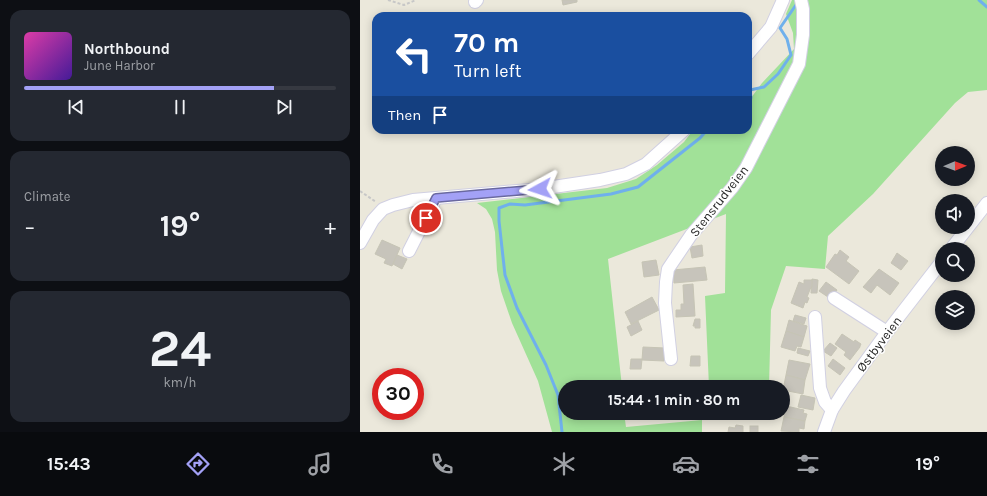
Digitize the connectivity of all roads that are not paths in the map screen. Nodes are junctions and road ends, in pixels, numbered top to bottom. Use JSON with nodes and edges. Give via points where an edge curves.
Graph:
{"nodes":[{"id":1,"x":783,"y":0,"type":"edge"},
{"id":2,"x":801,"y":0,"type":"edge"},
{"id":3,"x":752,"y":49,"type":"edge"},
{"id":4,"x":680,"y":134,"type":"edge"},
{"id":5,"x":436,"y":198,"type":"junction"},
{"id":6,"x":987,"y":203,"type":"edge"},
{"id":7,"x":956,"y":242,"type":"edge"},
{"id":8,"x":360,"y":243,"type":"edge"},
{"id":9,"x":409,"y":252,"type":"dead end"},
{"id":10,"x":935,"y":270,"type":"edge"},
{"id":11,"x":834,"y":298,"type":"dead end"},
{"id":12,"x":815,"y":317,"type":"dead end"},
{"id":13,"x":887,"y":332,"type":"junction"},
{"id":14,"x":671,"y":359,"type":"dead end"},
{"id":15,"x":832,"y":410,"type":"junction"},
{"id":16,"x":824,"y":432,"type":"edge"}],
"edges":[{"from":1,"to":3,"type":"street","via":[[771,27]]},
{"from":2,"to":14,"type":"street","name":"Stensrudveien","via":[[803,35],[799,64],[746,168],[691,235],[668,269],[665,303]]},
{"from":4,"to":5,"type":"street","via":[[646,164],[626,174],[540,189]]},
{"from":5,"to":8,"type":"street","via":[[413,200],[383,209],[373,220]]},
{"from":5,"to":9,"type":"street"},
{"from":6,"to":7,"type":"street"},
{"from":10,"to":13,"type":"street","name":"Østbyveien"},
{"from":11,"to":13,"type":"street"},
{"from":12,"to":15,"type":"street","via":[[820,388],[825,402]]},
{"from":13,"to":15,"type":"street","name":"Østbyveien"},
{"from":15,"to":16,"type":"street","name":"Østbyveien"}]}
